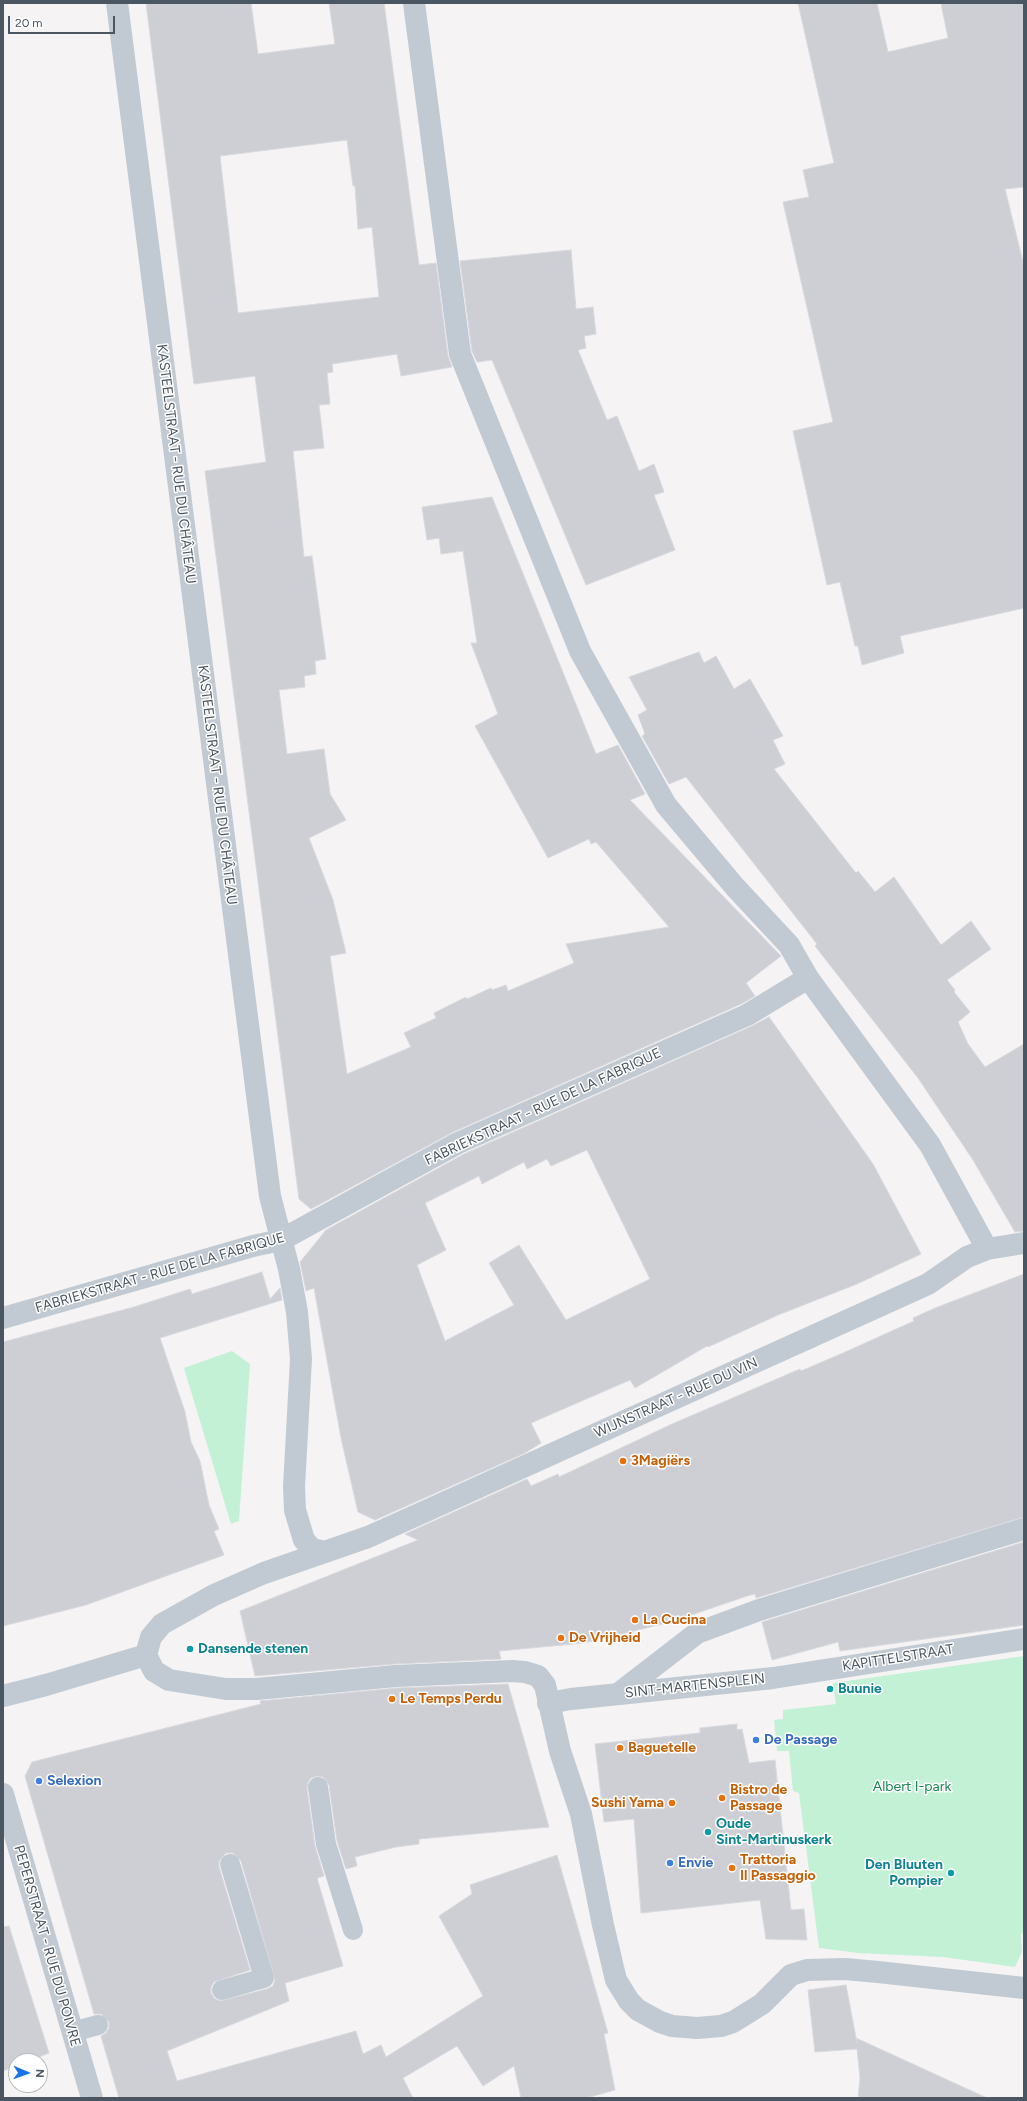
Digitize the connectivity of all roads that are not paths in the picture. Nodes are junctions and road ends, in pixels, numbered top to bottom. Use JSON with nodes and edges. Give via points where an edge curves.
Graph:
{"nodes":[{"id":1,"x":117,"y":3,"type":"edge"},
{"id":2,"x":414,"y":3,"type":"edge"},
{"id":3,"x":808,"y":978,"type":"junction"},
{"id":4,"x":281,"y":1240,"type":"junction"},
{"id":5,"x":1024,"y":1243,"type":"edge"},
{"id":6,"x":987,"y":1249,"type":"junction"},
{"id":7,"x":3,"y":1318,"type":"edge"},
{"id":8,"x":1024,"y":1529,"type":"edge"},
{"id":9,"x":325,"y":1552,"type":"junction"},
{"id":10,"x":1024,"y":1639,"type":"edge"},
{"id":11,"x":146,"y":1655,"type":"junction"},
{"id":12,"x":773,"y":1678,"type":"joint"},
{"id":13,"x":618,"y":1694,"type":"junction"},
{"id":14,"x":3,"y":1696,"type":"edge"},
{"id":15,"x":548,"y":1703,"type":"junction"},
{"id":16,"x":318,"y":1787,"type":"dead end"},
{"id":17,"x":3,"y":1794,"type":"edge"},
{"id":18,"x":230,"y":1864,"type":"dead end"},
{"id":19,"x":353,"y":1930,"type":"dead end"},
{"id":20,"x":1024,"y":1988,"type":"edge"},
{"id":21,"x":222,"y":1990,"type":"dead end"},
{"id":22,"x":98,"y":2025,"type":"dead end"},
{"id":23,"x":72,"y":2032,"type":"junction"},
{"id":24,"x":92,"y":2098,"type":"edge"}],
"edges":[{"from":1,"to":4,"type":"street","name":"KASTEELSTRAAT - RUE DU CHÂTEAU","via":[[270,1196]]},
{"from":2,"to":3,"type":"street","via":[[460,354],[577,643],[666,805],[789,945]]},
{"from":3,"to":4,"type":"street","name":"FABRIEKSTRAAT - RUE DE LA FABRIQUE","via":[[746,1015],[458,1144]]},
{"from":3,"to":6,"type":"street","via":[[930,1145]]},
{"from":4,"to":7,"type":"street","name":"FABRIEKSTRAAT - RUE DE LA FABRIQUE"},
{"from":4,"to":9,"type":"street","name":"KASTEELSTRAAT - RUE DU CHÂTEAU","via":[[296,1305],[300,1344],[295,1510],[304,1540],[312,1549]]},
{"from":5,"to":6,"type":"street","name":"WIJNSTRAAT - RUE DU VIN"},
{"from":6,"to":9,"type":"street","name":"WIJNSTRAAT - RUE DU VIN","via":[[967,1257],[928,1284],[417,1516]]},
{"from":8,"to":13,"type":"street","name":"SINT-MARTENSPLEIN","via":[[759,1610],[697,1633]]},
{"from":9,"to":11,"type":"street","name":"WIJNSTRAAT - RUE DU VIN","via":[[264,1573],[172,1617],[150,1637]]},
{"from":10,"to":12,"type":"street","name":"KAPITTELSTRAAT"},
{"from":11,"to":14,"type":"street"},
{"from":11,"to":15,"type":"street","via":[[154,1671],[174,1682],[226,1689],[305,1690],[396,1676],[518,1672],[531,1674],[542,1680]]},
{"from":12,"to":13,"type":"street","name":"SINT-MARTENSPLEIN"},
{"from":13,"to":15,"type":"street","name":"SINT-MARTENSPLEIN"},
{"from":15,"to":20,"type":"street","via":[[560,1751],[581,1814],[602,1924],[616,1980],[628,2001],[648,2017],[686,2028],[721,2026],[753,2011],[791,1975],[813,1969],[878,1972]]},
{"from":16,"to":19,"type":"lane","via":[[326,1844]]},
{"from":17,"to":23,"type":"street","name":"PEPERSTRAAT - RUE DU POIVRE"},
{"from":18,"to":21,"type":"lane","via":[[264,1978]]},
{"from":22,"to":23,"type":"lane"},
{"from":23,"to":24,"type":"street","name":"PEPERSTRAAT - RUE DU POIVRE"}]}
